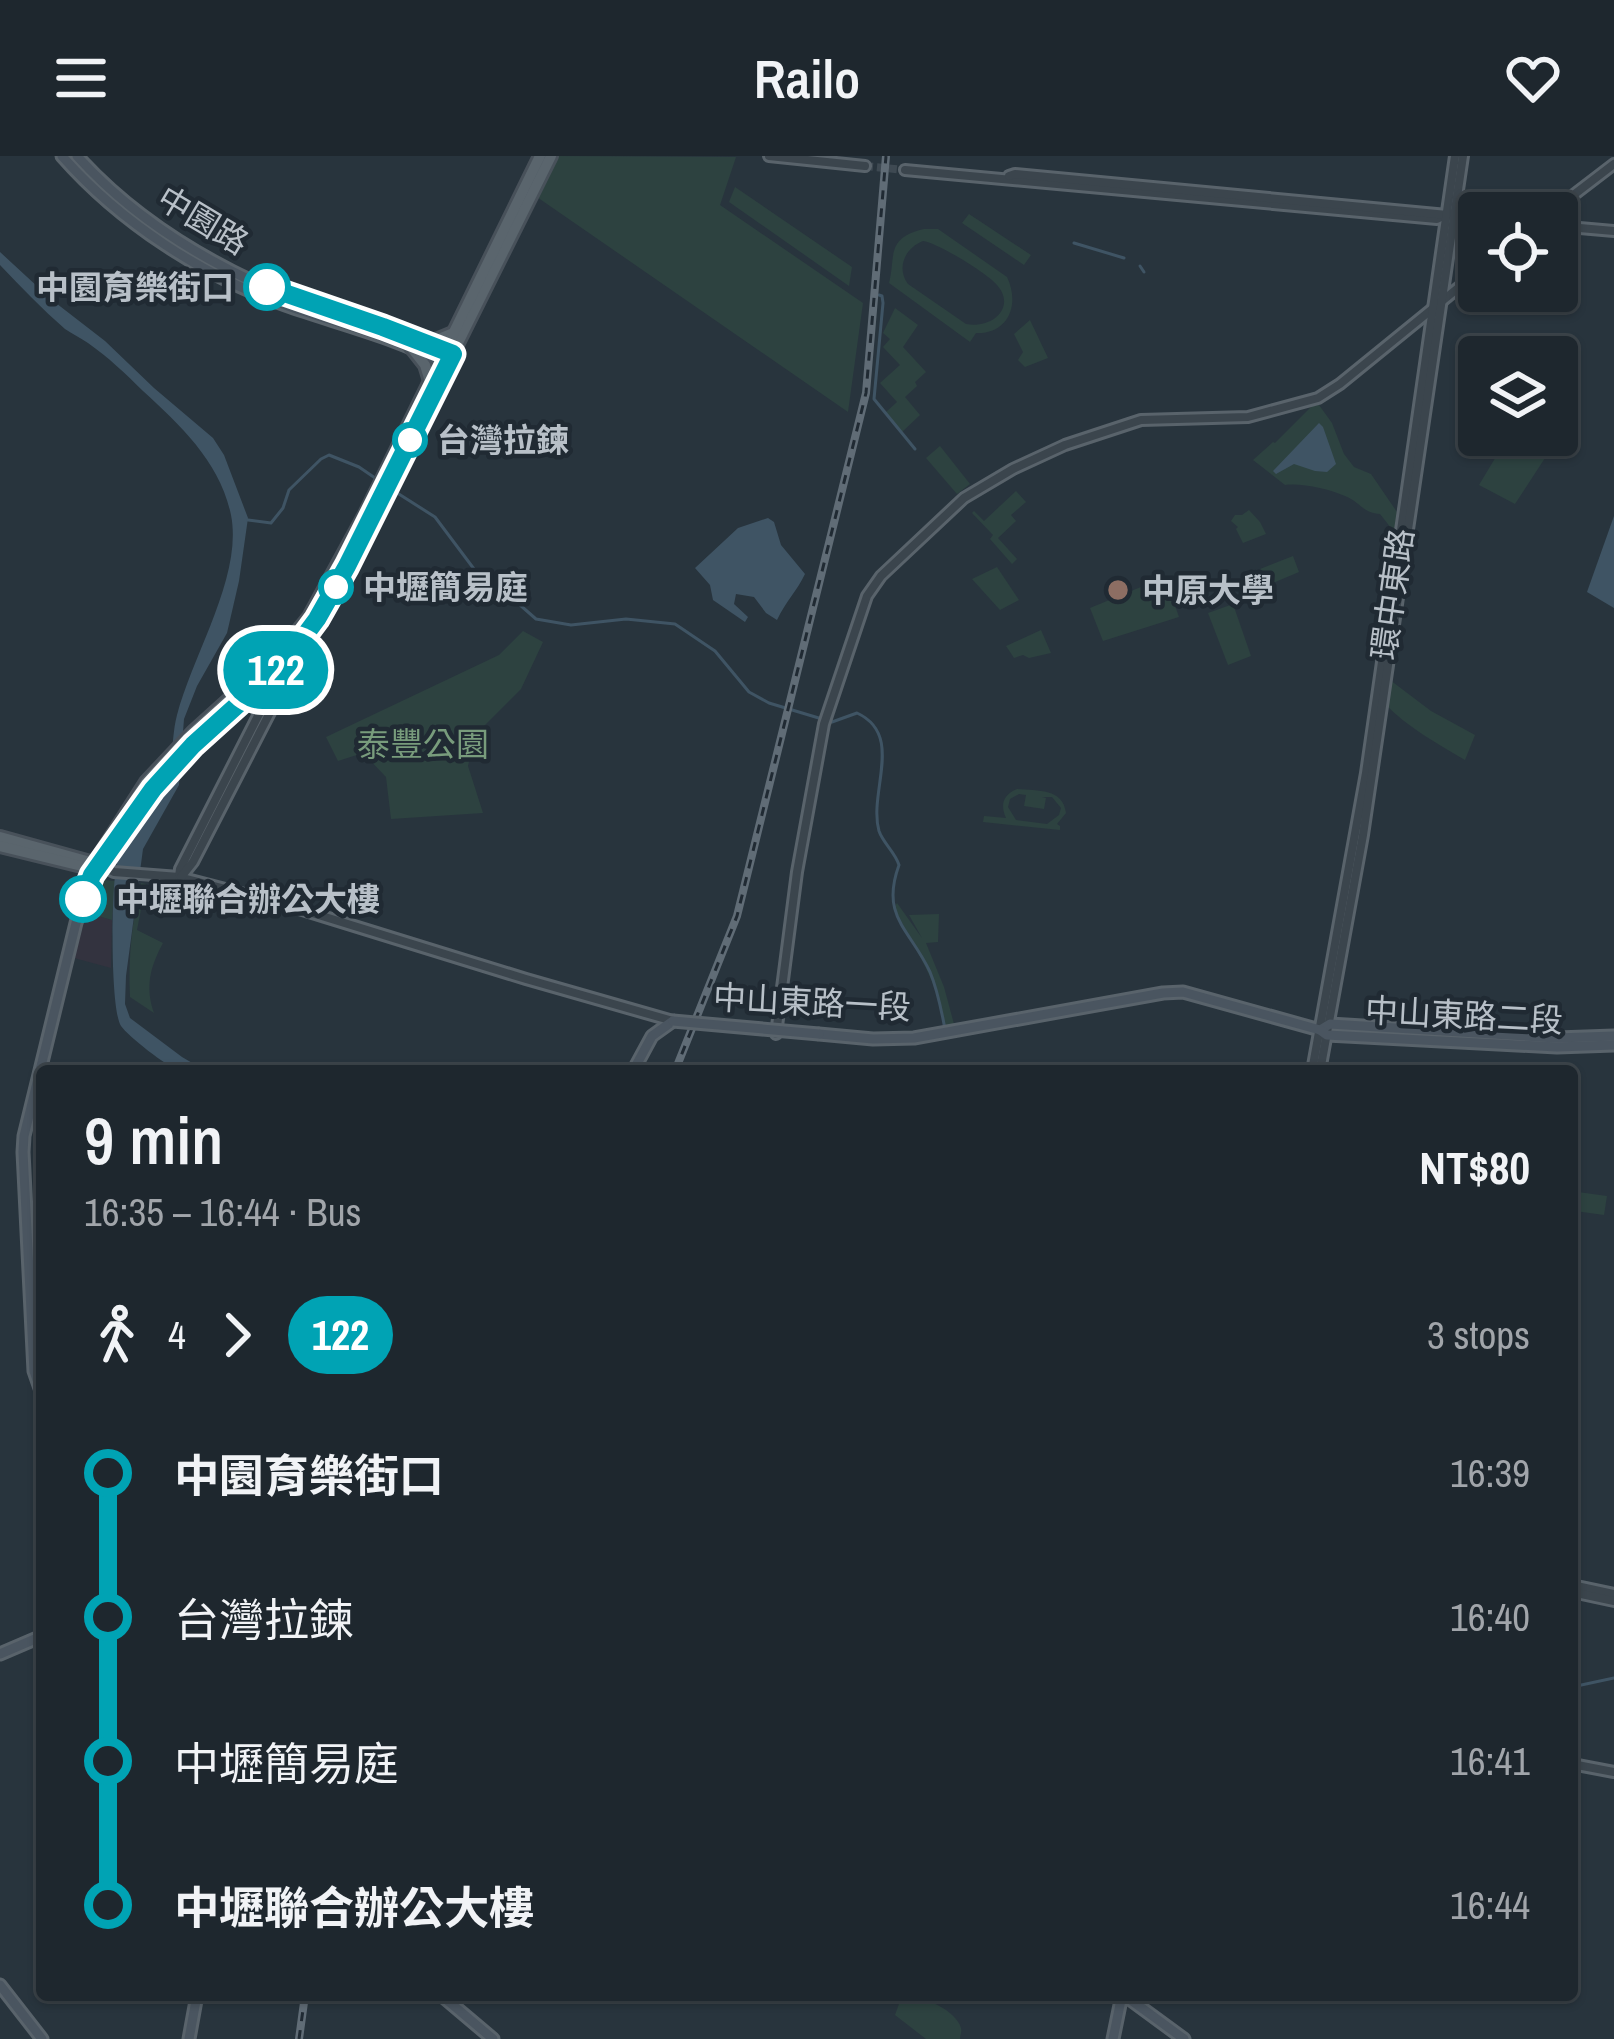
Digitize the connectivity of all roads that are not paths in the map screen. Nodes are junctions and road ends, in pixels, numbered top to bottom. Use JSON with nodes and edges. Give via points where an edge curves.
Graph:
{"nodes":[{"id":1,"x":62,"y":156,"type":"edge"},
{"id":2,"x":76,"y":156,"type":"edge"},
{"id":3,"x":540,"y":156,"type":"edge"},
{"id":4,"x":551,"y":156,"type":"edge"},
{"id":5,"x":770,"y":156,"type":"edge"},
{"id":6,"x":1459,"y":156,"type":"edge"},
{"id":7,"x":1614,"y":164,"type":"edge"},
{"id":8,"x":865,"y":166,"type":"dead end"},
{"id":9,"x":905,"y":170,"type":"tunnel mouth"},
{"id":10,"x":1577,"y":192,"type":"edge"},
{"id":11,"x":1450,"y":215,"type":"junction"},
{"id":12,"x":1458,"y":216,"type":"edge"},
{"id":13,"x":1578,"y":228,"type":"edge"},
{"id":14,"x":1614,"y":231,"type":"edge"},
{"id":15,"x":1458,"y":288,"type":"edge"},
{"id":16,"x":1441,"y":302,"type":"junction"},
{"id":17,"x":1432,"y":309,"type":"junction"},
{"id":18,"x":453,"y":333,"type":"junction"},
{"id":19,"x":414,"y":343,"type":"junction"},
{"id":20,"x":446,"y":358,"type":"junction"},
{"id":21,"x":430,"y":380,"type":"junction"},
{"id":22,"x":384,"y":484,"type":"junction"},
{"id":23,"x":317,"y":619,"type":"junction"},
{"id":24,"x":281,"y":658,"type":"junction"},
{"id":25,"x":0,"y":842,"type":"edge"},
{"id":26,"x":100,"y":869,"type":"junction"},
{"id":27,"x":179,"y":878,"type":"junction"},
{"id":28,"x":673,"y":1021,"type":"junction"},
{"id":29,"x":1326,"y":1030,"type":"junction"},
{"id":30,"x":776,"y":1034,"type":"dead end"},
{"id":31,"x":1614,"y":1041,"type":"edge"},
{"id":32,"x":43,"y":1065,"type":"edge"},
{"id":33,"x":636,"y":1065,"type":"edge"},
{"id":34,"x":1317,"y":1065,"type":"edge"},
{"id":35,"x":36,"y":1093,"type":"edge"},
{"id":36,"x":36,"y":1377,"type":"edge"},
{"id":37,"x":1578,"y":1589,"type":"edge"},
{"id":38,"x":1614,"y":1598,"type":"edge"},
{"id":39,"x":36,"y":1639,"type":"edge"},
{"id":40,"x":0,"y":1654,"type":"edge"},
{"id":41,"x":1578,"y":1765,"type":"edge"},
{"id":42,"x":1614,"y":1772,"type":"edge"},
{"id":43,"x":0,"y":1984,"type":"edge"},
{"id":44,"x":196,"y":2001,"type":"edge"},
{"id":45,"x":448,"y":2001,"type":"edge"},
{"id":46,"x":1124,"y":2001,"type":"edge"},
{"id":47,"x":1132,"y":2001,"type":"edge"},
{"id":48,"x":42,"y":2039,"type":"edge"},
{"id":49,"x":189,"y":2039,"type":"edge"},
{"id":50,"x":493,"y":2039,"type":"edge"},
{"id":51,"x":1116,"y":2039,"type":"edge"},
{"id":52,"x":1184,"y":2039,"type":"edge"}],
"edges":[{"from":1,"to":19,"type":"main road","name":"中園路","via":[[129,218],[203,268],[281,304]]},
{"from":2,"to":19,"type":"main road","name":"中園路","via":[[134,209],[214,263]]},
{"from":3,"to":18,"type":"main road"},
{"from":4,"to":20,"type":"main road"},
{"from":5,"to":8,"type":"street"},
{"from":6,"to":11,"type":"street","name":"環中東路"},
{"from":7,"to":10,"type":"street"},
{"from":9,"to":11,"type":"street"},
{"from":11,"to":12,"type":"street"},
{"from":11,"to":16,"type":"street","name":"環中東路"},
{"from":11,"to":17,"type":"street","name":"環中東路"},
{"from":13,"to":14,"type":"street"},
{"from":15,"to":16,"type":"street"},
{"from":16,"to":17,"type":"street"},
{"from":16,"to":29,"type":"street","name":"環中東路","via":[[1384,702]]},
{"from":17,"to":29,"type":"street","name":"環中東路"},
{"from":17,"to":30,"type":"street","via":[[1318,398],[1248,417],[1141,420],[1013,469],[964,498],[887,570],[873,586],[826,720]]},
{"from":18,"to":19,"type":"main road"},
{"from":18,"to":20,"type":"main road"},
{"from":19,"to":20,"type":"main road","name":"中園路"},
{"from":19,"to":21,"type":"main road"},
{"from":20,"to":21,"type":"main road"},
{"from":20,"to":22,"type":"main road"},
{"from":21,"to":22,"type":"main road"},
{"from":22,"to":23,"type":"main road"},
{"from":22,"to":24,"type":"main road"},
{"from":23,"to":24,"type":"main road"},
{"from":23,"to":27,"type":"street"},
{"from":24,"to":26,"type":"main road","via":[[149,785]]},
{"from":24,"to":27,"type":"street","via":[[286,667]]},
{"from":25,"to":26,"type":"main road"},
{"from":26,"to":27,"type":"street"},
{"from":26,"to":32,"type":"main road","via":[[76,923]]},
{"from":27,"to":28,"type":"street"},
{"from":28,"to":29,"type":"main road","name":"中山東路一段","bridge":true,"via":[[894,1040],[1183,992]]},
{"from":28,"to":33,"type":"main road","name":"中山東路一段","via":[[652,1036]]},
{"from":29,"to":31,"type":"main road","name":"中山東路二段"},
{"from":29,"to":34,"type":"street"},
{"from":35,"to":36,"type":"main road","via":[[22,1152]]},
{"from":37,"to":38,"type":"street"},
{"from":39,"to":40,"type":"main road"},
{"from":41,"to":42,"type":"street"},
{"from":43,"to":48,"type":"main road"},
{"from":44,"to":49,"type":"main road"},
{"from":45,"to":50,"type":"main road"},
{"from":46,"to":51,"type":"main road"},
{"from":47,"to":52,"type":"main road"}]}
